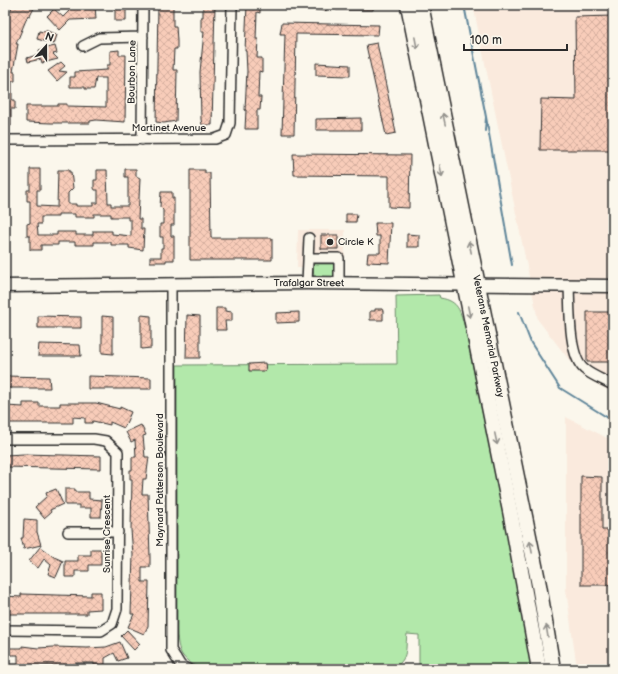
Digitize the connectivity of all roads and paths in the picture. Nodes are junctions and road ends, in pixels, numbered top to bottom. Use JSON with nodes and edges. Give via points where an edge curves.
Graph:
{"nodes":[{"id":1,"x":143,"y":5,"type":"edge"},
{"id":2,"x":232,"y":5,"type":"edge"},
{"id":3,"x":408,"y":5,"type":"edge"},
{"id":4,"x":421,"y":5,"type":"edge"},
{"id":5,"x":143,"y":37,"type":"junction"},
{"id":6,"x":83,"y":46,"type":"dead end"},
{"id":7,"x":5,"y":140,"type":"edge"},
{"id":8,"x":142,"y":140,"type":"junction"},
{"id":9,"x":308,"y":238,"type":"dead end"},
{"id":10,"x":308,"y":258,"type":"junction"},
{"id":11,"x":307,"y":283,"type":"junction"},
{"id":12,"x":339,"y":284,"type":"junction"},
{"id":13,"x":171,"y":285,"type":"junction"},
{"id":14,"x":464,"y":285,"type":"junction"},
{"id":15,"x":478,"y":285,"type":"junction"},
{"id":16,"x":568,"y":285,"type":"junction"},
{"id":17,"x":5,"y":286,"type":"edge"},
{"id":18,"x":613,"y":286,"type":"edge"},
{"id":19,"x":613,"y":386,"type":"edge"},
{"id":20,"x":5,"y":439,"type":"edge"},
{"id":21,"x":68,"y":532,"type":"dead end"},
{"id":22,"x":118,"y":532,"type":"junction"},
{"id":23,"x":5,"y":630,"type":"edge"},
{"id":24,"x":188,"y":669,"type":"edge"},
{"id":25,"x":539,"y":669,"type":"edge"},
{"id":26,"x":553,"y":669,"type":"edge"}],
"edges":[{"from":1,"to":5,"type":"street","name":"Bourbon Lane"},
{"from":2,"to":8,"type":"street","name":"Martinet Avenue","via":[[230,122],[226,135],[215,139]]},
{"from":3,"to":14,"type":"highway","name":"Veterans Memorial Parkway","one_way":true},
{"from":15,"to":4,"type":"highway","name":"Veterans Memorial Parkway","one_way":true},
{"from":5,"to":6,"type":"street","via":[[99,38]]},
{"from":5,"to":8,"type":"street","name":"Bourbon Lane"},
{"from":7,"to":8,"type":"street","name":"Martinet Avenue"},
{"from":9,"to":10,"type":"street"},
{"from":10,"to":11,"type":"street"},
{"from":10,"to":12,"type":"street","via":[[339,258]]},
{"from":11,"to":12,"type":"main road","name":"Trafalgar Street"},
{"from":11,"to":13,"type":"main road","name":"Trafalgar Street"},
{"from":12,"to":14,"type":"main road","name":"Trafalgar Street"},
{"from":13,"to":17,"type":"main road","name":"Trafalgar Street"},
{"from":13,"to":24,"type":"street","name":"Maynard Patterson Boulevard","via":[[171,650],[181,666]]},
{"from":14,"to":15,"type":"main road","name":"Trafalgar Street"},
{"from":14,"to":25,"type":"highway","name":"Veterans Memorial Parkway","one_way":true},
{"from":15,"to":16,"type":"main road","name":"Trafalgar Street"},
{"from":26,"to":15,"type":"highway","name":"Veterans Memorial Parkway","one_way":true,"via":[[538,577]]},
{"from":16,"to":18,"type":"main road","name":"Trafalgar Street"},
{"from":16,"to":19,"type":"street","via":[[572,339],[577,360],[584,369]]},
{"from":20,"to":22,"type":"street","name":"Sunrise Crescent","via":[[106,441],[118,452]]},
{"from":21,"to":22,"type":"street"},
{"from":22,"to":23,"type":"street","name":"Sunrise Crescent","via":[[117,609],[112,624],[101,631]]}]}
